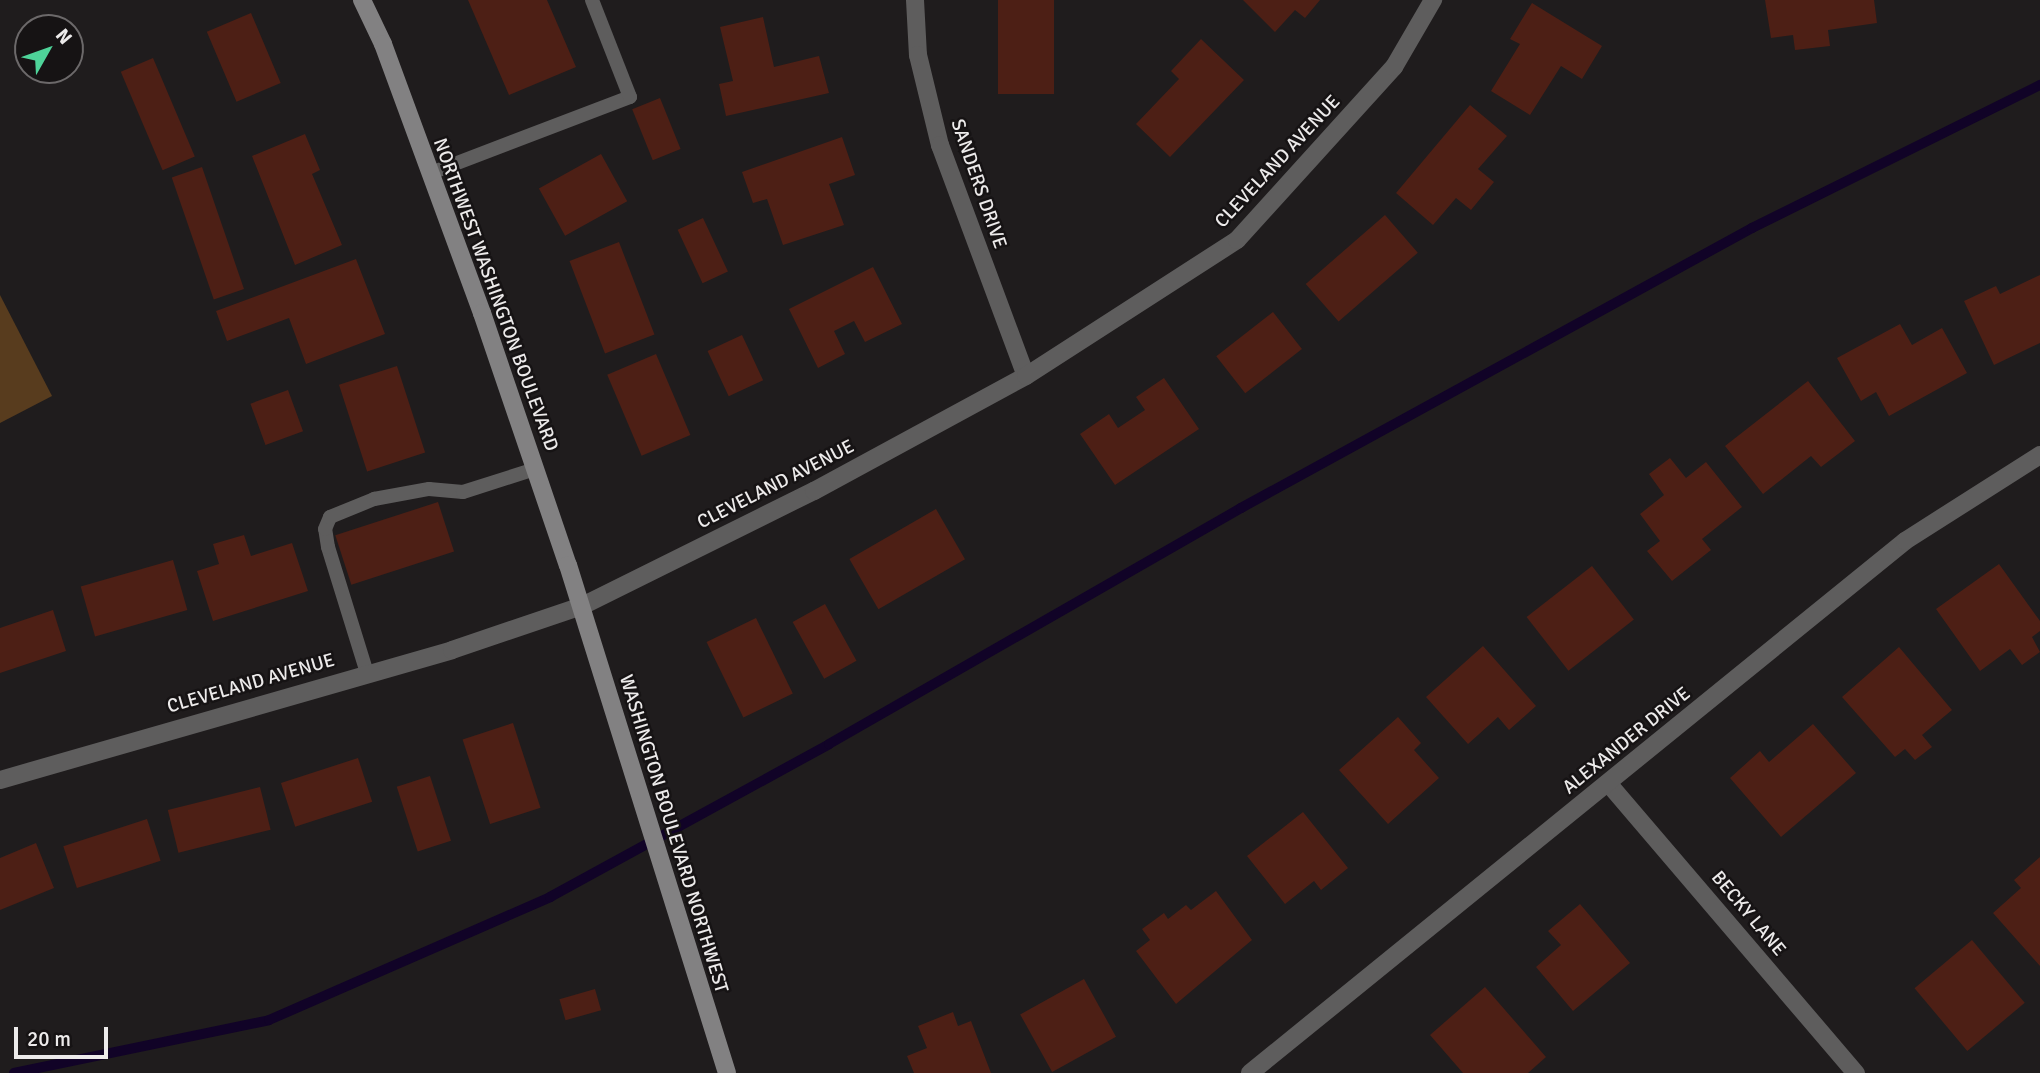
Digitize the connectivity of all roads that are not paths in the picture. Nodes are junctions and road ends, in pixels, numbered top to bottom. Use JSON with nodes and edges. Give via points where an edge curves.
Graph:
{"nodes":[{"id":1,"x":362,"y":0,"type":"edge"},
{"id":2,"x":592,"y":0,"type":"edge"},
{"id":3,"x":915,"y":0,"type":"edge"},
{"id":4,"x":1433,"y":0,"type":"edge"},
{"id":5,"x":431,"y":173,"type":"junction"},
{"id":6,"x":1026,"y":376,"type":"junction"},
{"id":7,"x":2040,"y":455,"type":"edge"},
{"id":8,"x":535,"y":469,"type":"junction"},
{"id":9,"x":582,"y":606,"type":"junction"},
{"id":10,"x":367,"y":673,"type":"junction"},
{"id":11,"x":0,"y":779,"type":"edge"},
{"id":12,"x":1608,"y":782,"type":"junction"},
{"id":13,"x":727,"y":1073,"type":"edge"},
{"id":14,"x":1250,"y":1073,"type":"edge"},
{"id":15,"x":1856,"y":1073,"type":"edge"}],
"edges":[{"from":1,"to":5,"type":"main road","name":"NORTHWEST WASHINGTON BOULEVARD"},
{"from":2,"to":5,"type":"lane","via":[[629,97]]},
{"from":3,"to":6,"type":"street","name":"SANDERS DRIVE","via":[[918,55],[940,145]]},
{"from":4,"to":6,"type":"street","name":"CLEVELAND AVENUE","via":[[1394,67],[1237,240]]},
{"from":5,"to":8,"type":"main road","name":"NORTHWEST WASHINGTON BOULEVARD"},
{"from":6,"to":9,"type":"street","name":"CLEVELAND AVENUE","via":[[814,491]]},
{"from":7,"to":12,"type":"street","name":"ALEXANDER DRIVE","via":[[1905,541]]},
{"from":8,"to":9,"type":"main road","name":"NORTHWEST WASHINGTON BOULEVARD"},
{"from":8,"to":10,"type":"lane","via":[[463,492],[429,489],[374,499],[330,517],[325,528],[328,547]]},
{"from":9,"to":10,"type":"street","name":"CLEVELAND AVENUE"},
{"from":9,"to":13,"type":"main road","name":"WASHINGTON BOULEVARD NORTHWEST"},
{"from":10,"to":11,"type":"street","name":"CLEVELAND AVENUE"},
{"from":12,"to":14,"type":"street","name":"ALEXANDER DRIVE"},
{"from":12,"to":15,"type":"street","name":"BECKY LANE"}]}
